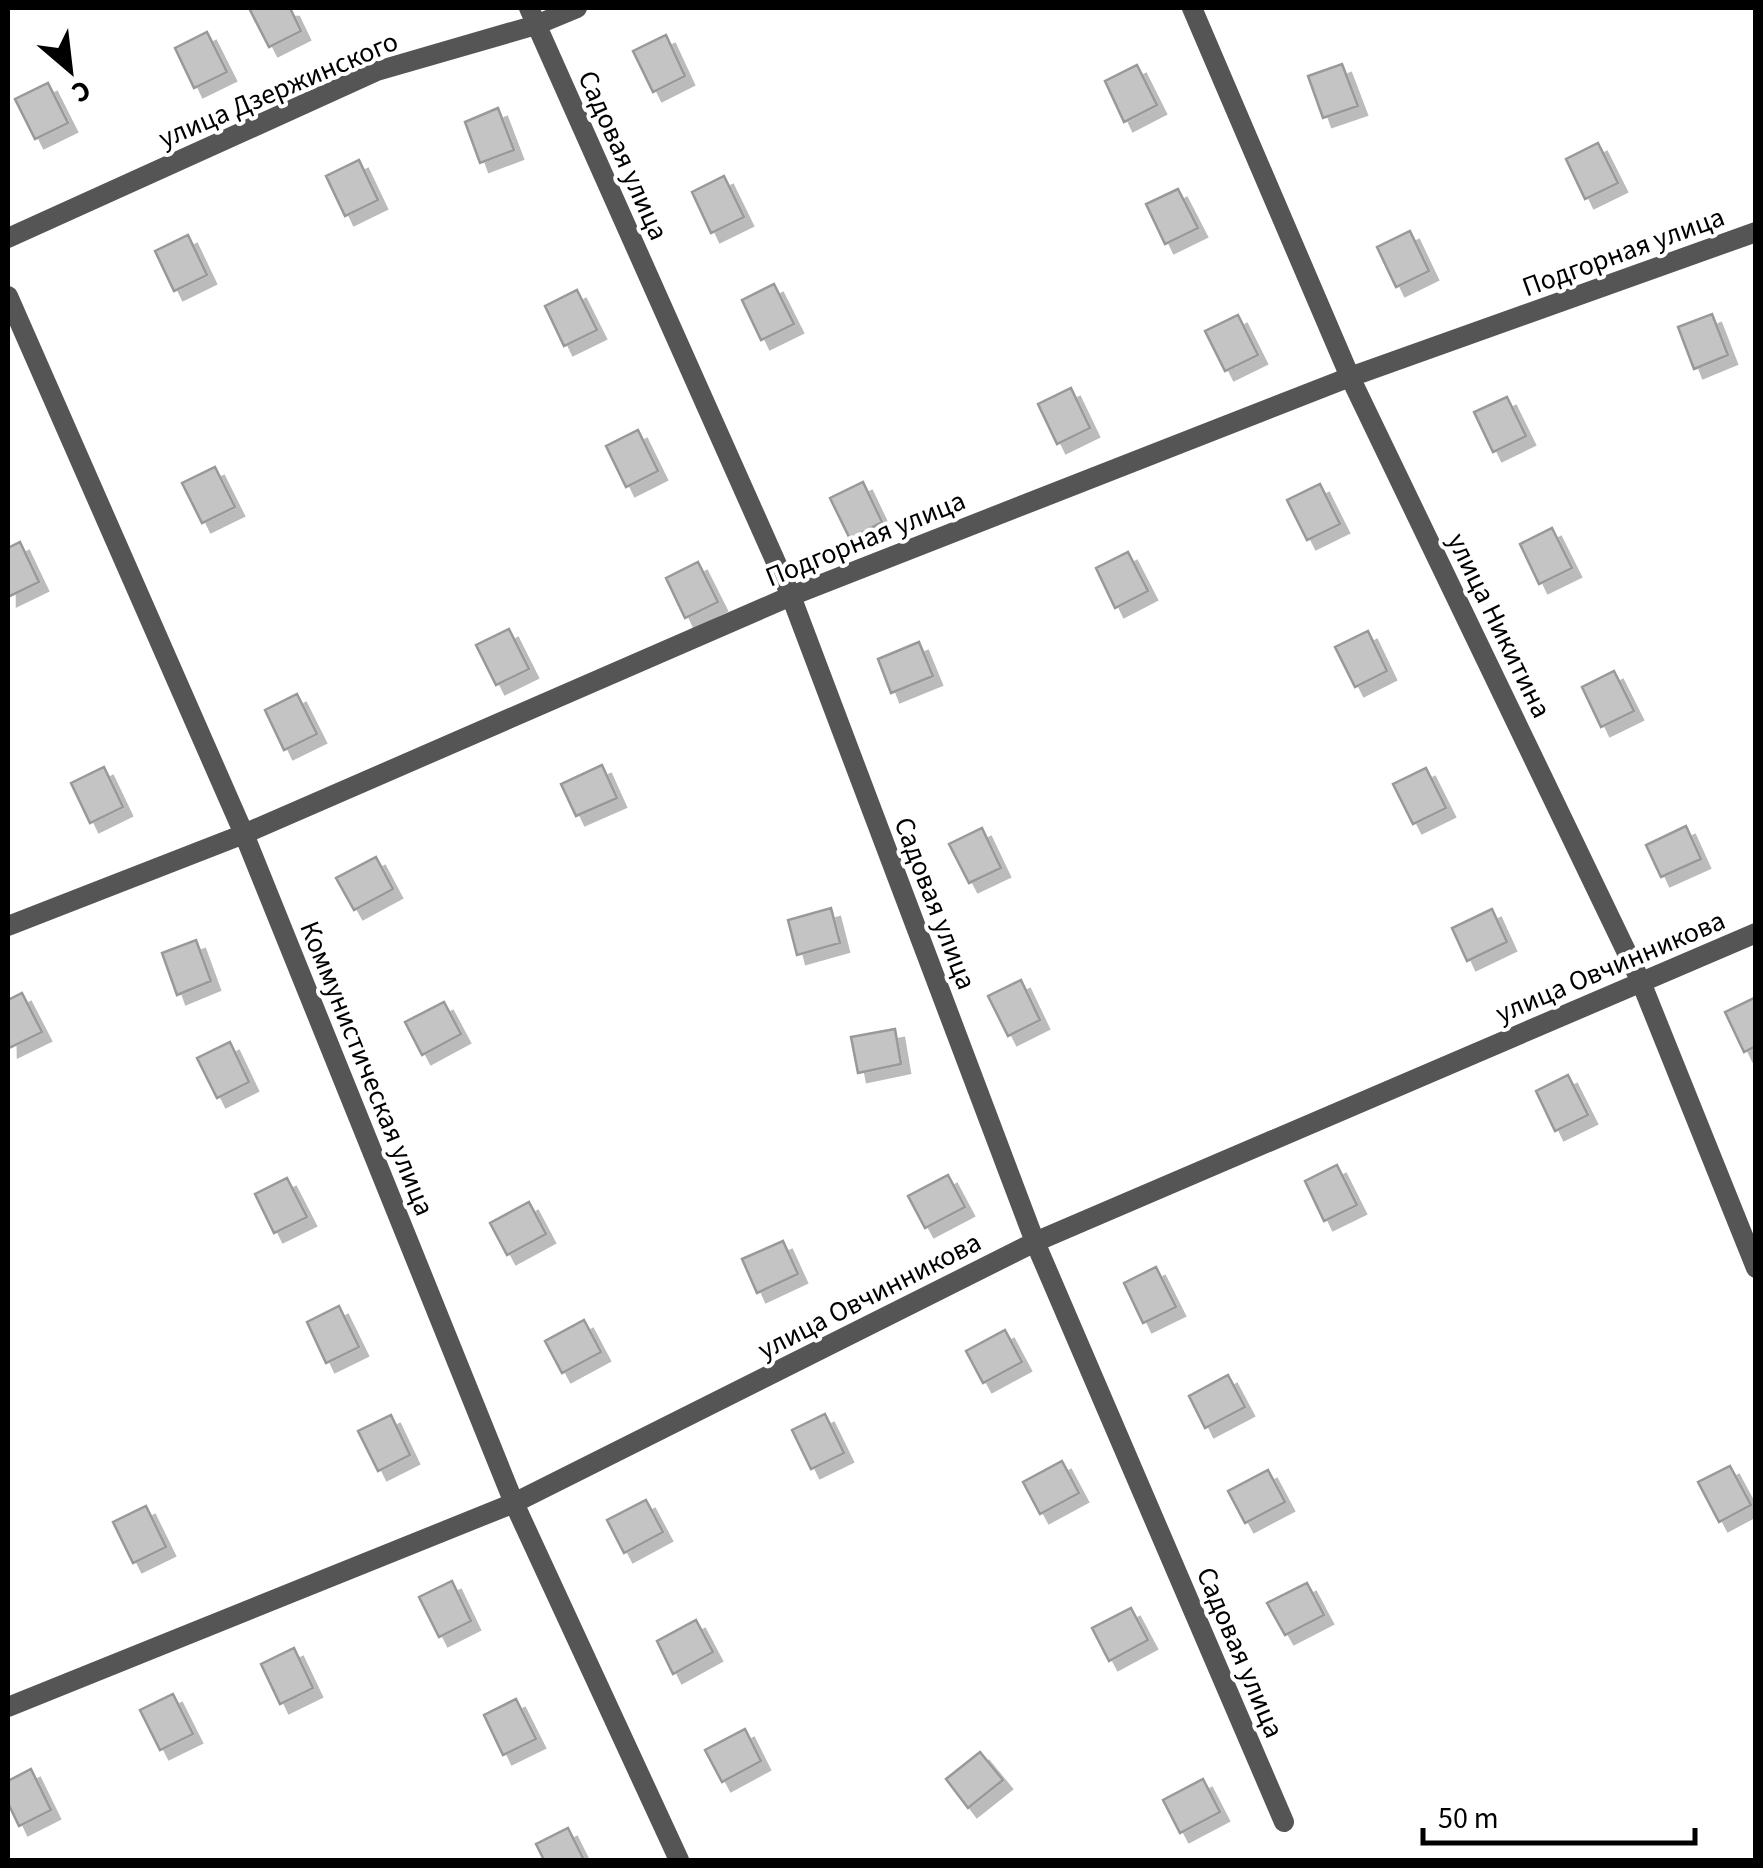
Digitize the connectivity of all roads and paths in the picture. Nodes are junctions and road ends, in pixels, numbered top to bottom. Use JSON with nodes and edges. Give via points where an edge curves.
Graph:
{"nodes":[{"id":1,"x":577,"y":8,"type":"edge"},
{"id":2,"x":1192,"y":8,"type":"edge"},
{"id":3,"x":532,"y":16,"type":"edge"},
{"id":4,"x":1756,"y":232,"type":"edge"},
{"id":5,"x":8,"y":238,"type":"edge"},
{"id":6,"x":8,"y":296,"type":"edge"},
{"id":7,"x":1350,"y":377,"type":"junction"},
{"id":8,"x":790,"y":596,"type":"junction"},
{"id":9,"x":244,"y":834,"type":"junction"},
{"id":10,"x":8,"y":926,"type":"edge"},
{"id":11,"x":1756,"y":934,"type":"edge"},
{"id":12,"x":1641,"y":982,"type":"junction"},
{"id":13,"x":1035,"y":1242,"type":"junction"},
{"id":14,"x":1756,"y":1268,"type":"edge"},
{"id":15,"x":514,"y":1503,"type":"junction"},
{"id":16,"x":8,"y":1707,"type":"edge"},
{"id":17,"x":1284,"y":1822,"type":"dead end"},
{"id":18,"x":678,"y":1860,"type":"edge"}],
"edges":[{"from":1,"to":3,"type":"street","name":"улица Дзержинского"},
{"from":2,"to":7,"type":"street","name":"улица Никитина"},
{"from":3,"to":5,"type":"street","name":"улица Дзержинского","via":[[377,70]]},
{"from":3,"to":8,"type":"street","name":"Садовая улица"},
{"from":4,"to":7,"type":"street","name":"Подгорная улица"},
{"from":6,"to":9,"type":"street","name":"Коммунистическая улица"},
{"from":7,"to":8,"type":"street","name":"Подгорная улица"},
{"from":7,"to":12,"type":"street","name":"улица Никитина"},
{"from":8,"to":9,"type":"street","name":"Подгорная улица"},
{"from":8,"to":13,"type":"street","name":"Садовая улица"},
{"from":9,"to":10,"type":"street","name":"Подгорная улица"},
{"from":9,"to":15,"type":"street","name":"Коммунистическая улица"},
{"from":11,"to":12,"type":"street","name":"улица Овчинникова"},
{"from":12,"to":13,"type":"street","name":"улица Овчинникова"},
{"from":12,"to":14,"type":"street","name":"улица Никитина"},
{"from":13,"to":15,"type":"street","name":"улица Овчинникова"},
{"from":13,"to":17,"type":"street","name":"Садовая улица"},
{"from":15,"to":16,"type":"street","name":"улица Овчинникова"},
{"from":15,"to":18,"type":"street","name":"Коммунистическая улица"}]}
